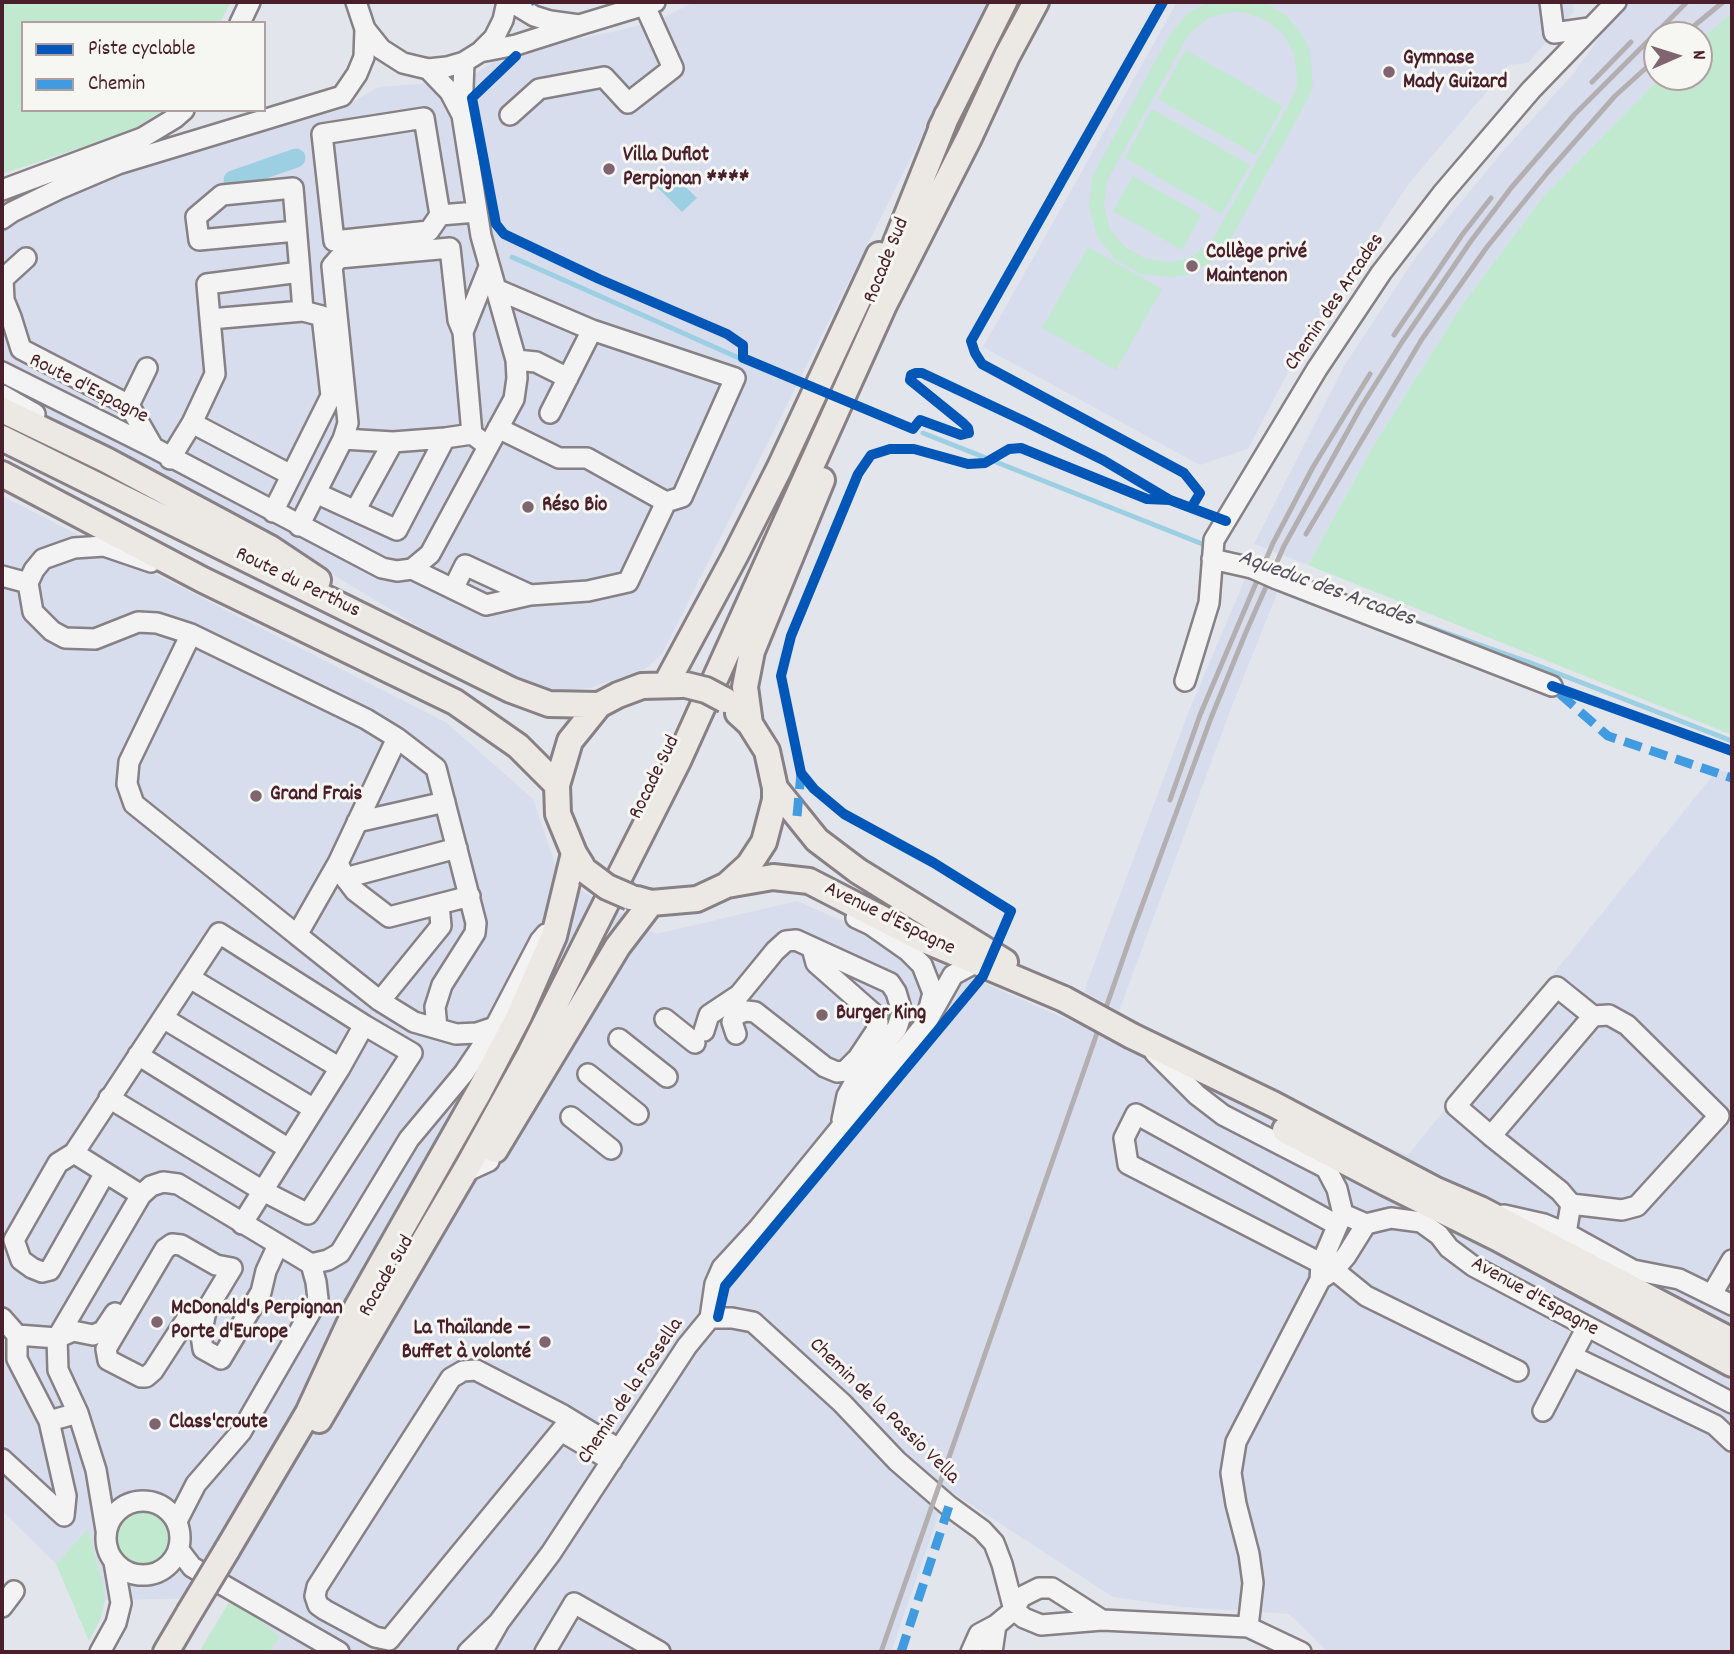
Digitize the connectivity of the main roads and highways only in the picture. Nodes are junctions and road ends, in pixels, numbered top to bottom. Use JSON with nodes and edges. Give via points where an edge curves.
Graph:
{"nodes":[{"id":1,"x":1004,"y":2,"type":"edge"},
{"id":2,"x":1036,"y":2,"type":"edge"},
{"id":3,"x":947,"y":115,"type":"junction"},
{"id":4,"x":969,"y":138,"type":"junction"},
{"id":5,"x":2,"y":410,"type":"edge"},
{"id":6,"x":2,"y":438,"type":"edge"},
{"id":7,"x":2,"y":474,"type":"edge"},
{"id":8,"x":404,"y":636,"type":"junction"},
{"id":9,"x":676,"y":684,"type":"junction"},
{"id":10,"x":599,"y":705,"type":"junction"},
{"id":11,"x":750,"y":724,"type":"junction"},
{"id":12,"x":557,"y":785,"type":"junction"},
{"id":13,"x":775,"y":788,"type":"junction"},
{"id":14,"x":580,"y":862,"type":"junction"},
{"id":15,"x":727,"y":885,"type":"junction"},
{"id":16,"x":640,"y":900,"type":"junction"},
{"id":17,"x":1055,"y":995,"type":"junction"},
{"id":18,"x":1144,"y":1044,"type":"junction"},
{"id":19,"x":1732,"y":1341,"type":"edge"},
{"id":20,"x":1732,"y":1364,"type":"edge"},
{"id":21,"x":313,"y":1417,"type":"junction"},
{"id":22,"x":194,"y":1615,"type":"junction"},
{"id":23,"x":166,"y":1652,"type":"edge"},
{"id":24,"x":179,"y":1652,"type":"edge"}],
"edges":[{"from":1,"to":3,"type":"main road","name":"Rocade Sud"},
{"from":2,"to":4,"type":"main road","name":"Rocade Sud"},
{"from":3,"to":9,"type":"main road","name":"Rocade Sud"},
{"from":3,"to":21,"type":"main road","name":"Rocade Sud","via":[[873,298],[667,757],[519,1049]]},
{"from":4,"to":11,"type":"main road","name":"Rocade Sud","via":[[752,651],[745,687]]},
{"from":4,"to":21,"type":"main road","name":"Rocade Sud","via":[[884,305],[678,761],[530,1054],[465,1171]]},
{"from":5,"to":8,"type":"main road","via":[[270,548]]},
{"from":6,"to":8,"type":"main road","name":"Route du Perthus"},
{"from":7,"to":12,"type":"main road","name":"Route du Perthus","via":[[203,580],[455,702],[518,746]]},
{"from":8,"to":10,"type":"main road","name":"Route du Perthus","via":[[548,704]]},
{"from":9,"to":10,"type":"main road","via":[[642,686]]},
{"from":9,"to":11,"type":"main road","bridge":true,"via":[[706,690]]},
{"from":10,"to":12,"type":"main road","via":[[570,741]]},
{"from":11,"to":13,"type":"main road","via":[[767,751]]},
{"from":12,"to":14,"type":"main road","via":[[558,814]]},
{"from":13,"to":15,"type":"main road","via":[[764,842],[749,865]]},
{"from":13,"to":17,"type":"main road","name":"Avenue d'Espagne","via":[[817,840],[858,872]]},
{"from":14,"to":16,"type":"main road","bridge":true,"via":[[607,887]]},
{"from":14,"to":21,"type":"main road","via":[[519,1016],[357,1307]]},
{"from":15,"to":16,"type":"main road","via":[[697,899]]},
{"from":15,"to":17,"type":"main road","name":"Avenue d'Espagne","via":[[773,877],[809,881],[922,939]]},
{"from":16,"to":21,"type":"main road","via":[[618,946],[373,1346]]},
{"from":17,"to":18,"type":"main road","name":"Avenue d'Espagne","bridge":true},
{"from":18,"to":19,"type":"main road","name":"Avenue d'Espagne","via":[[1273,1104]]},
{"from":18,"to":20,"type":"main road","name":"Avenue d'Espagne","via":[[1219,1095]]},
{"from":21,"to":22,"type":"main road"},
{"from":22,"to":23,"type":"main road"},
{"from":22,"to":24,"type":"main road"}]}
